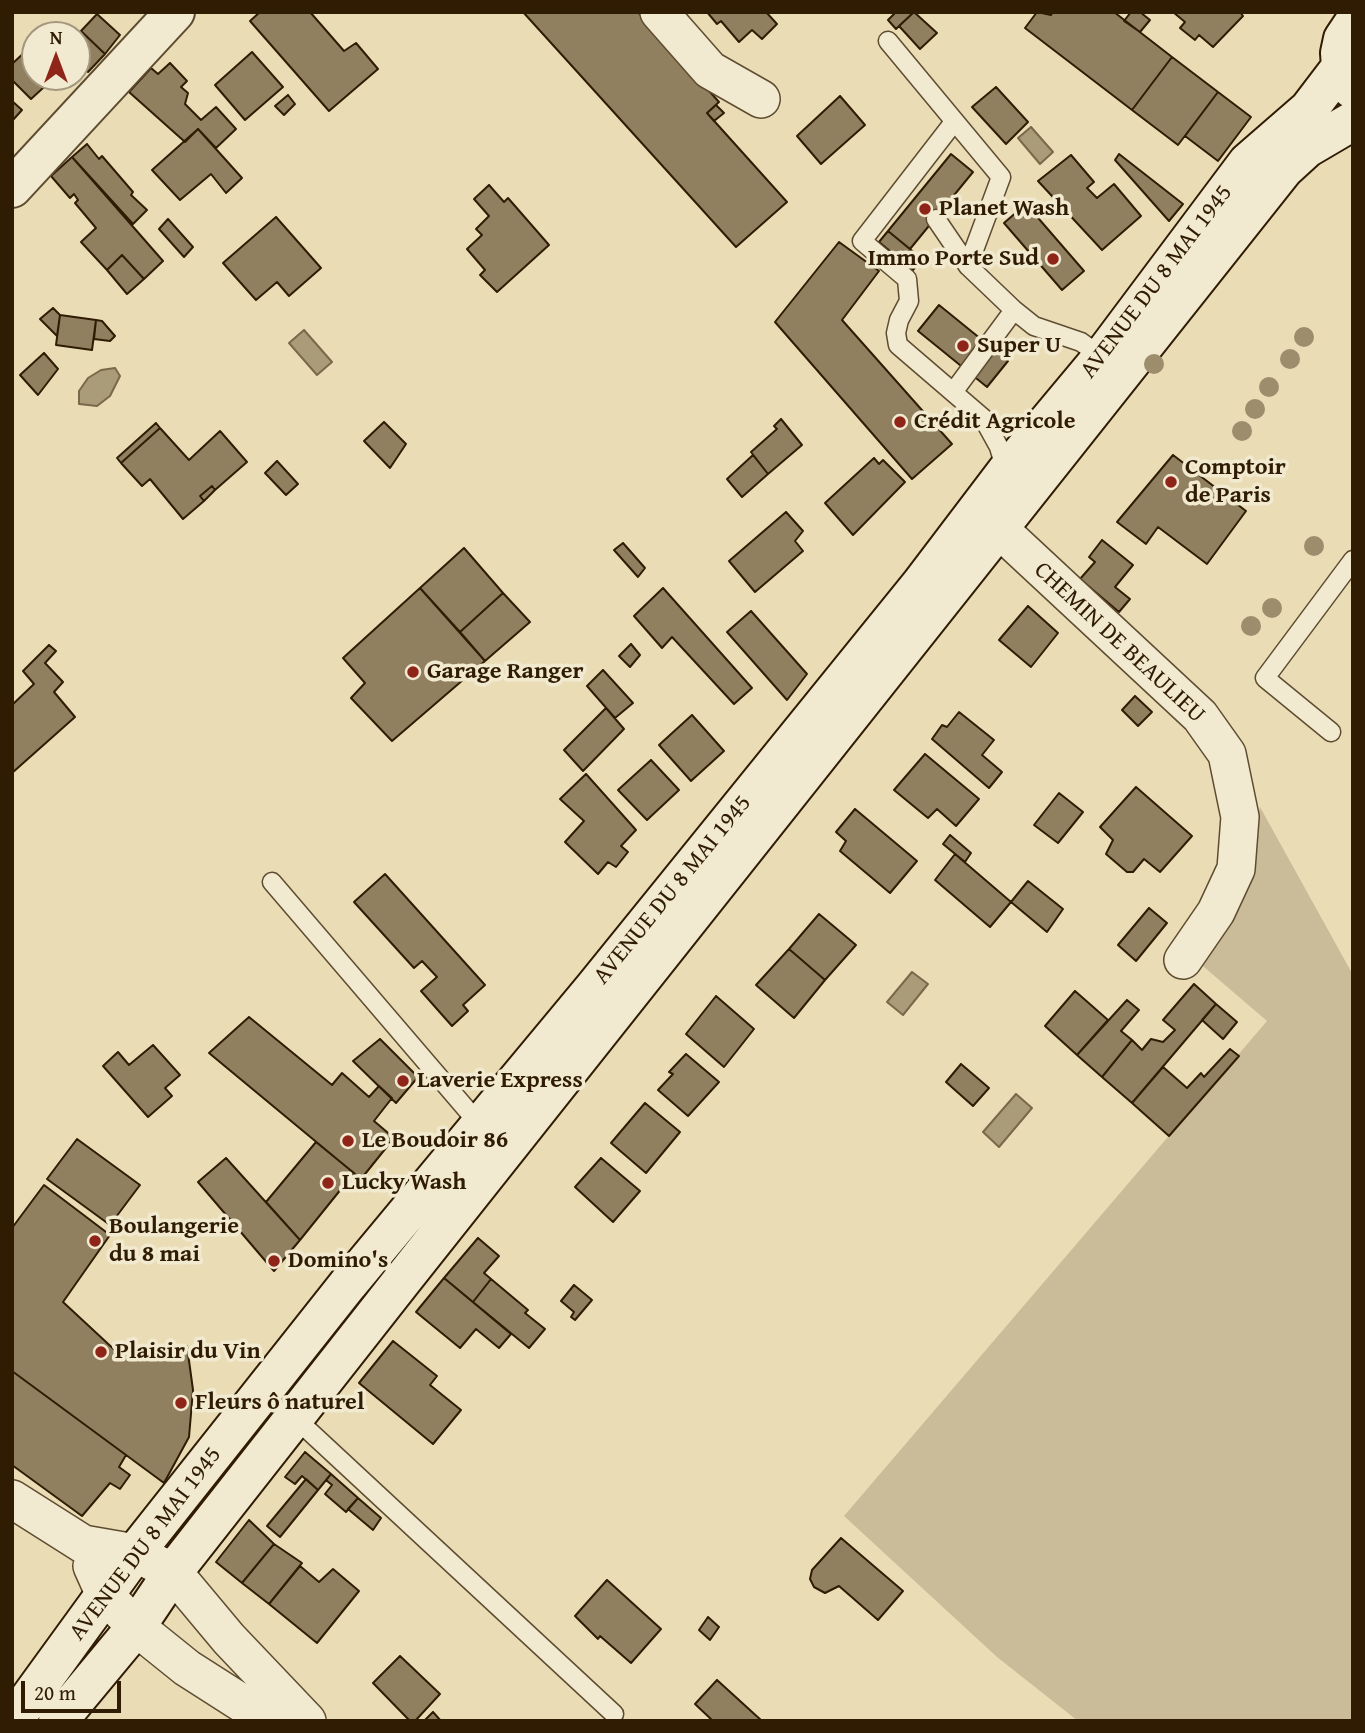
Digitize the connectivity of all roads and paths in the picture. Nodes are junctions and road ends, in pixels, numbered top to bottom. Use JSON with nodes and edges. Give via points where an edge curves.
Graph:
{"nodes":[{"id":1,"x":175,"y":12,"type":"edge"},
{"id":2,"x":659,"y":12,"type":"edge"},
{"id":3,"x":1353,"y":24,"type":"edge"},
{"id":4,"x":887,"y":41,"type":"dead end"},
{"id":5,"x":1347,"y":78,"type":"edge"},
{"id":6,"x":761,"y":99,"type":"dead end"},
{"id":7,"x":1353,"y":121,"type":"edge"},
{"id":8,"x":954,"y":122,"type":"junction"},
{"id":9,"x":12,"y":188,"type":"edge"},
{"id":10,"x":936,"y":219,"type":"dead end"},
{"id":11,"x":968,"y":266,"type":"junction"},
{"id":12,"x":1014,"y":310,"type":"junction"},
{"id":13,"x":1112,"y":365,"type":"junction"},
{"id":14,"x":954,"y":391,"type":"junction"},
{"id":15,"x":1006,"y":472,"type":"junction"},
{"id":16,"x":998,"y":528,"type":"junction"},
{"id":17,"x":1353,"y":560,"type":"edge"},
{"id":18,"x":1331,"y":732,"type":"dead end"},
{"id":19,"x":272,"y":882,"type":"dead end"},
{"id":20,"x":1184,"y":960,"type":"dead end"},
{"id":21,"x":480,"y":1125,"type":"junction"},
{"id":22,"x":294,"y":1417,"type":"junction"},
{"id":23,"x":12,"y":1499,"type":"edge"},
{"id":24,"x":83,"y":1544,"type":"junction"},
{"id":25,"x":135,"y":1553,"type":"junction"},
{"id":26,"x":173,"y":1572,"type":"junction"},
{"id":27,"x":105,"y":1595,"type":"junction"},
{"id":28,"x":136,"y":1627,"type":"junction"},
{"id":29,"x":614,"y":1714,"type":"dead end"},
{"id":30,"x":13,"y":1721,"type":"edge"},
{"id":31,"x":58,"y":1721,"type":"edge"},
{"id":32,"x":270,"y":1721,"type":"edge"},
{"id":33,"x":307,"y":1721,"type":"edge"}],
"edges":[{"from":1,"to":9,"type":"main road"},
{"from":2,"to":6,"type":"street","via":[[709,70]]},
{"from":3,"to":5,"type":"main road","name":"AVENUE DU 8 MAI 1945","via":[[1343,39]]},
{"from":4,"to":8,"type":"lane"},
{"from":5,"to":13,"type":"main road","name":"AVENUE DU 8 MAI 1945","via":[[1248,162]]},
{"from":7,"to":13,"type":"main road","name":"AVENUE DU 8 MAI 1945","via":[[1307,148],[1284,169]]},
{"from":8,"to":11,"type":"lane","via":[[1001,177]]},
{"from":8,"to":14,"type":"lane","via":[[908,195],[862,241],[907,279],[909,300],[899,320],[898,345]]},
{"from":10,"to":11,"type":"lane"},
{"from":11,"to":12,"type":"lane"},
{"from":12,"to":13,"type":"lane","via":[[1034,326],[1081,342]]},
{"from":12,"to":14,"type":"lane"},
{"from":13,"to":15,"type":"main road","name":"AVENUE DU 8 MAI 1945"},
{"from":13,"to":16,"type":"main road","name":"AVENUE DU 8 MAI 1945"},
{"from":14,"to":15,"type":"lane","via":[[983,418]]},
{"from":15,"to":21,"type":"main road","name":"AVENUE DU 8 MAI 1945","via":[[928,575]]},
{"from":16,"to":20,"type":"street","name":"CHEMIN DE BEAULIEU","via":[[1200,716],[1227,754],[1240,817],[1236,869],[1216,912]]},
{"from":16,"to":22,"type":"main road","name":"AVENUE DU 8 MAI 1945"},
{"from":17,"to":18,"type":"lane","via":[[1265,678]]},
{"from":19,"to":21,"type":"lane"},
{"from":21,"to":25,"type":"main road","name":"AVENUE DU 8 MAI 1945"},
{"from":22,"to":26,"type":"main road","name":"AVENUE DU 8 MAI 1945"},
{"from":22,"to":29,"type":"lane"},
{"from":23,"to":24,"type":"street"},
{"from":24,"to":25,"type":"street"},
{"from":24,"to":27,"type":"street"},
{"from":25,"to":26,"type":"street"},
{"from":25,"to":27,"type":"main road","name":"AVENUE DU 8 MAI 1945"},
{"from":26,"to":28,"type":"main road","name":"AVENUE DU 8 MAI 1945"},
{"from":26,"to":33,"type":"street"},
{"from":27,"to":28,"type":"street"},
{"from":27,"to":30,"type":"main road","name":"AVENUE DU 8 MAI 1945"},
{"from":28,"to":31,"type":"main road","name":"AVENUE DU 8 MAI 1945"},
{"from":28,"to":32,"type":"street","via":[[187,1668]]}]}
